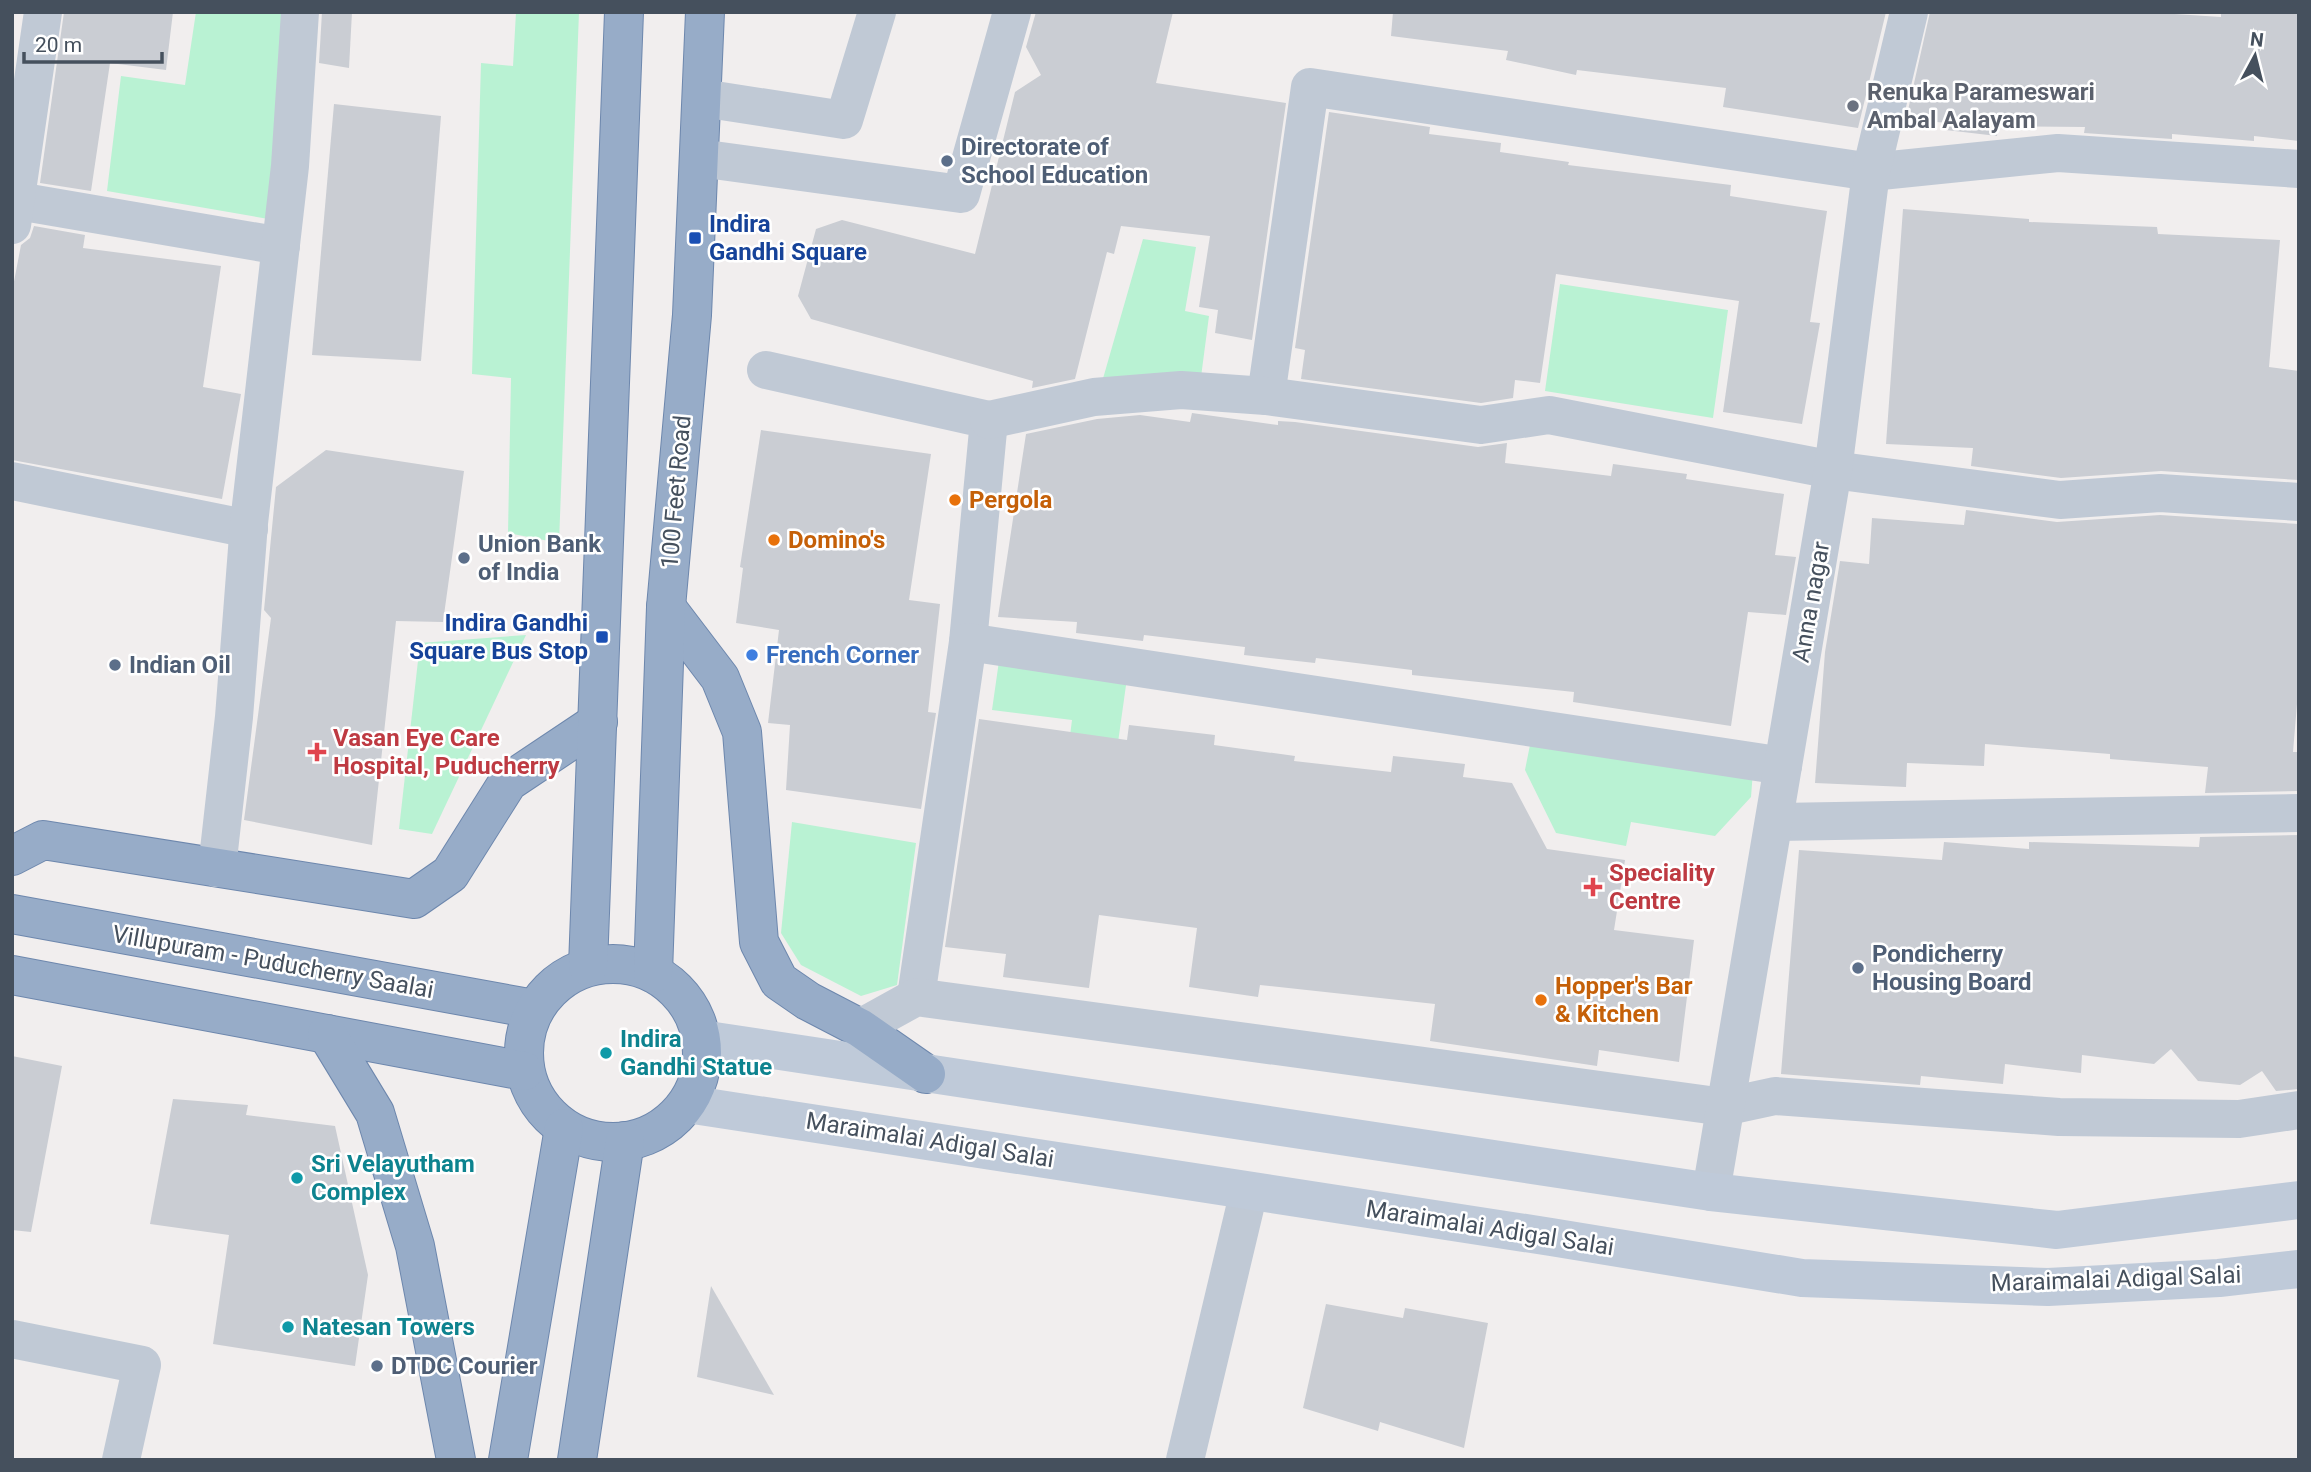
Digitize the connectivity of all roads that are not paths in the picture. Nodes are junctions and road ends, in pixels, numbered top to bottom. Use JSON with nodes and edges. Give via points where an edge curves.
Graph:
{"nodes":[{"id":1,"x":43,"y":12,"type":"edge"},
{"id":2,"x":300,"y":12,"type":"edge"},
{"id":3,"x":624,"y":12,"type":"edge"},
{"id":4,"x":705,"y":12,"type":"edge"},
{"id":5,"x":877,"y":12,"type":"edge"},
{"id":6,"x":1012,"y":12,"type":"edge"},
{"id":7,"x":1909,"y":12,"type":"edge"},
{"id":8,"x":702,"y":97,"type":"junction"},
{"id":9,"x":699,"y":158,"type":"junction"},
{"id":10,"x":2299,"y":169,"type":"edge"},
{"id":11,"x":1871,"y":172,"type":"junction"},
{"id":12,"x":14,"y":209,"type":"edge"},
{"id":13,"x":281,"y":246,"type":"junction"},
{"id":14,"x":766,"y":370,"type":"dead end"},
{"id":15,"x":1266,"y":396,"type":"junction"},
{"id":16,"x":989,"y":419,"type":"junction"},
{"id":17,"x":1833,"y":470,"type":"junction"},
{"id":18,"x":12,"y":481,"type":"edge"},
{"id":19,"x":2299,"y":502,"type":"edge"},
{"id":20,"x":249,"y":529,"type":"junction"},
{"id":21,"x":666,"y":607,"type":"junction"},
{"id":22,"x":968,"y":642,"type":"junction"},
{"id":23,"x":598,"y":722,"type":"junction"},
{"id":24,"x":1783,"y":766,"type":"junction"},
{"id":25,"x":2299,"y":813,"type":"edge"},
{"id":26,"x":1775,"y":822,"type":"junction"},
{"id":27,"x":12,"y":856,"type":"edge"},
{"id":28,"x":217,"y":868,"type":"junction"},
{"id":29,"x":12,"y":914,"type":"edge"},
{"id":30,"x":588,"y":966,"type":"junction"},
{"id":31,"x":653,"y":973,"type":"junction"},
{"id":32,"x":12,"y":975,"type":"edge"},
{"id":33,"x":916,"y":997,"type":"junction"},
{"id":34,"x":534,"y":1009,"type":"junction"},
{"id":35,"x":860,"y":1028,"type":"junction"},
{"id":36,"x":327,"y":1034,"type":"junction"},
{"id":37,"x":702,"y":1039,"type":"junction"},
{"id":38,"x":524,"y":1071,"type":"junction"},
{"id":39,"x":926,"y":1074,"type":"junction"},
{"id":40,"x":687,"y":1104,"type":"junction"},
{"id":41,"x":1724,"y":1107,"type":"junction"},
{"id":42,"x":2299,"y":1110,"type":"edge"},
{"id":43,"x":564,"y":1128,"type":"junction"},
{"id":44,"x":625,"y":1141,"type":"junction"},
{"id":45,"x":1249,"y":1191,"type":"junction"},
{"id":46,"x":1711,"y":1192,"type":"junction"},
{"id":47,"x":2299,"y":1200,"type":"edge"},
{"id":48,"x":2299,"y":1269,"type":"edge"},
{"id":49,"x":12,"y":1339,"type":"edge"},
{"id":50,"x":121,"y":1460,"type":"edge"},
{"id":51,"x":456,"y":1460,"type":"edge"},
{"id":52,"x":508,"y":1460,"type":"edge"},
{"id":53,"x":577,"y":1460,"type":"edge"},
{"id":54,"x":1185,"y":1460,"type":"edge"}],
"edges":[{"from":1,"to":12,"type":"street"},
{"from":2,"to":13,"type":"street"},
{"from":3,"to":23,"type":"highway"},
{"from":4,"to":8,"type":"highway","name":"100 Feet Road"},
{"from":5,"to":8,"type":"street","via":[[844,120]]},
{"from":6,"to":9,"type":"street","via":[[961,194]]},
{"from":7,"to":11,"type":"street","name":"Anna nagar"},
{"from":8,"to":9,"type":"highway","name":"100 Feet Road"},
{"from":9,"to":21,"type":"highway","name":"100 Feet Road","via":[[692,315]]},
{"from":10,"to":11,"type":"street","via":[[2058,153]]},
{"from":11,"to":15,"type":"street","via":[[1310,87]]},
{"from":11,"to":17,"type":"street","name":"Anna nagar"},
{"from":12,"to":13,"type":"street"},
{"from":13,"to":20,"type":"street"},
{"from":14,"to":16,"type":"street"},
{"from":15,"to":16,"type":"street","via":[[1181,390],[1094,397]]},
{"from":15,"to":17,"type":"street","via":[[1481,425],[1549,415]]},
{"from":16,"to":22,"type":"street"},
{"from":17,"to":19,"type":"street","via":[[2060,500],[2160,493]]},
{"from":17,"to":24,"type":"street","name":"Anna nagar"},
{"from":18,"to":20,"type":"street"},
{"from":20,"to":28,"type":"street"},
{"from":21,"to":31,"type":"highway","name":"100 Feet Road"},
{"from":21,"to":35,"type":"highway","via":[[720,678],[741,732],[758,942],[779,981]]},
{"from":22,"to":24,"type":"street"},
{"from":22,"to":33,"type":"street"},
{"from":23,"to":28,"type":"highway","via":[[508,782],[450,874],[414,899]]},
{"from":23,"to":30,"type":"highway"},
{"from":24,"to":26,"type":"street","name":"Anna nagar"},
{"from":25,"to":26,"type":"street"},
{"from":26,"to":41,"type":"street","name":"Anna nagar"},
{"from":27,"to":28,"type":"highway","via":[[43,840]]},
{"from":29,"to":34,"type":"highway","name":"Villupuram - Puducherry Saalai"},
{"from":30,"to":31,"type":"highway","via":[[632,966]]},
{"from":30,"to":34,"type":"highway","via":[[548,990]]},
{"from":31,"to":37,"type":"highway","via":[[686,1001]]},
{"from":32,"to":36,"type":"highway"},
{"from":33,"to":35,"type":"street"},
{"from":33,"to":41,"type":"street"},
{"from":34,"to":38,"type":"highway","via":[[522,1050]]},
{"from":35,"to":39,"type":"highway"},
{"from":36,"to":38,"type":"highway"},
{"from":36,"to":51,"type":"highway","via":[[375,1113],[415,1246]]},
{"from":37,"to":39,"type":"main road"},
{"from":37,"to":40,"type":"highway","via":[[698,1084]]},
{"from":38,"to":43,"type":"highway","via":[[539,1103]]},
{"from":39,"to":46,"type":"main road"},
{"from":40,"to":44,"type":"highway","via":[[649,1135]]},
{"from":40,"to":45,"type":"main road","name":"Maraimalai Adigal Salai"},
{"from":41,"to":42,"type":"street","via":[[1774,1096],[2059,1117],[2239,1119]]},
{"from":41,"to":46,"type":"street","name":"Anna nagar"},
{"from":43,"to":44,"type":"highway","via":[[604,1142]]},
{"from":43,"to":52,"type":"highway"},
{"from":44,"to":53,"type":"highway"},
{"from":45,"to":48,"type":"main road","name":"Maraimalai Adigal Salai","via":[[1802,1278],[2048,1287]]},
{"from":45,"to":54,"type":"street"},
{"from":46,"to":47,"type":"main road","via":[[2057,1230]]},
{"from":49,"to":50,"type":"street","via":[[142,1365]]}]}
